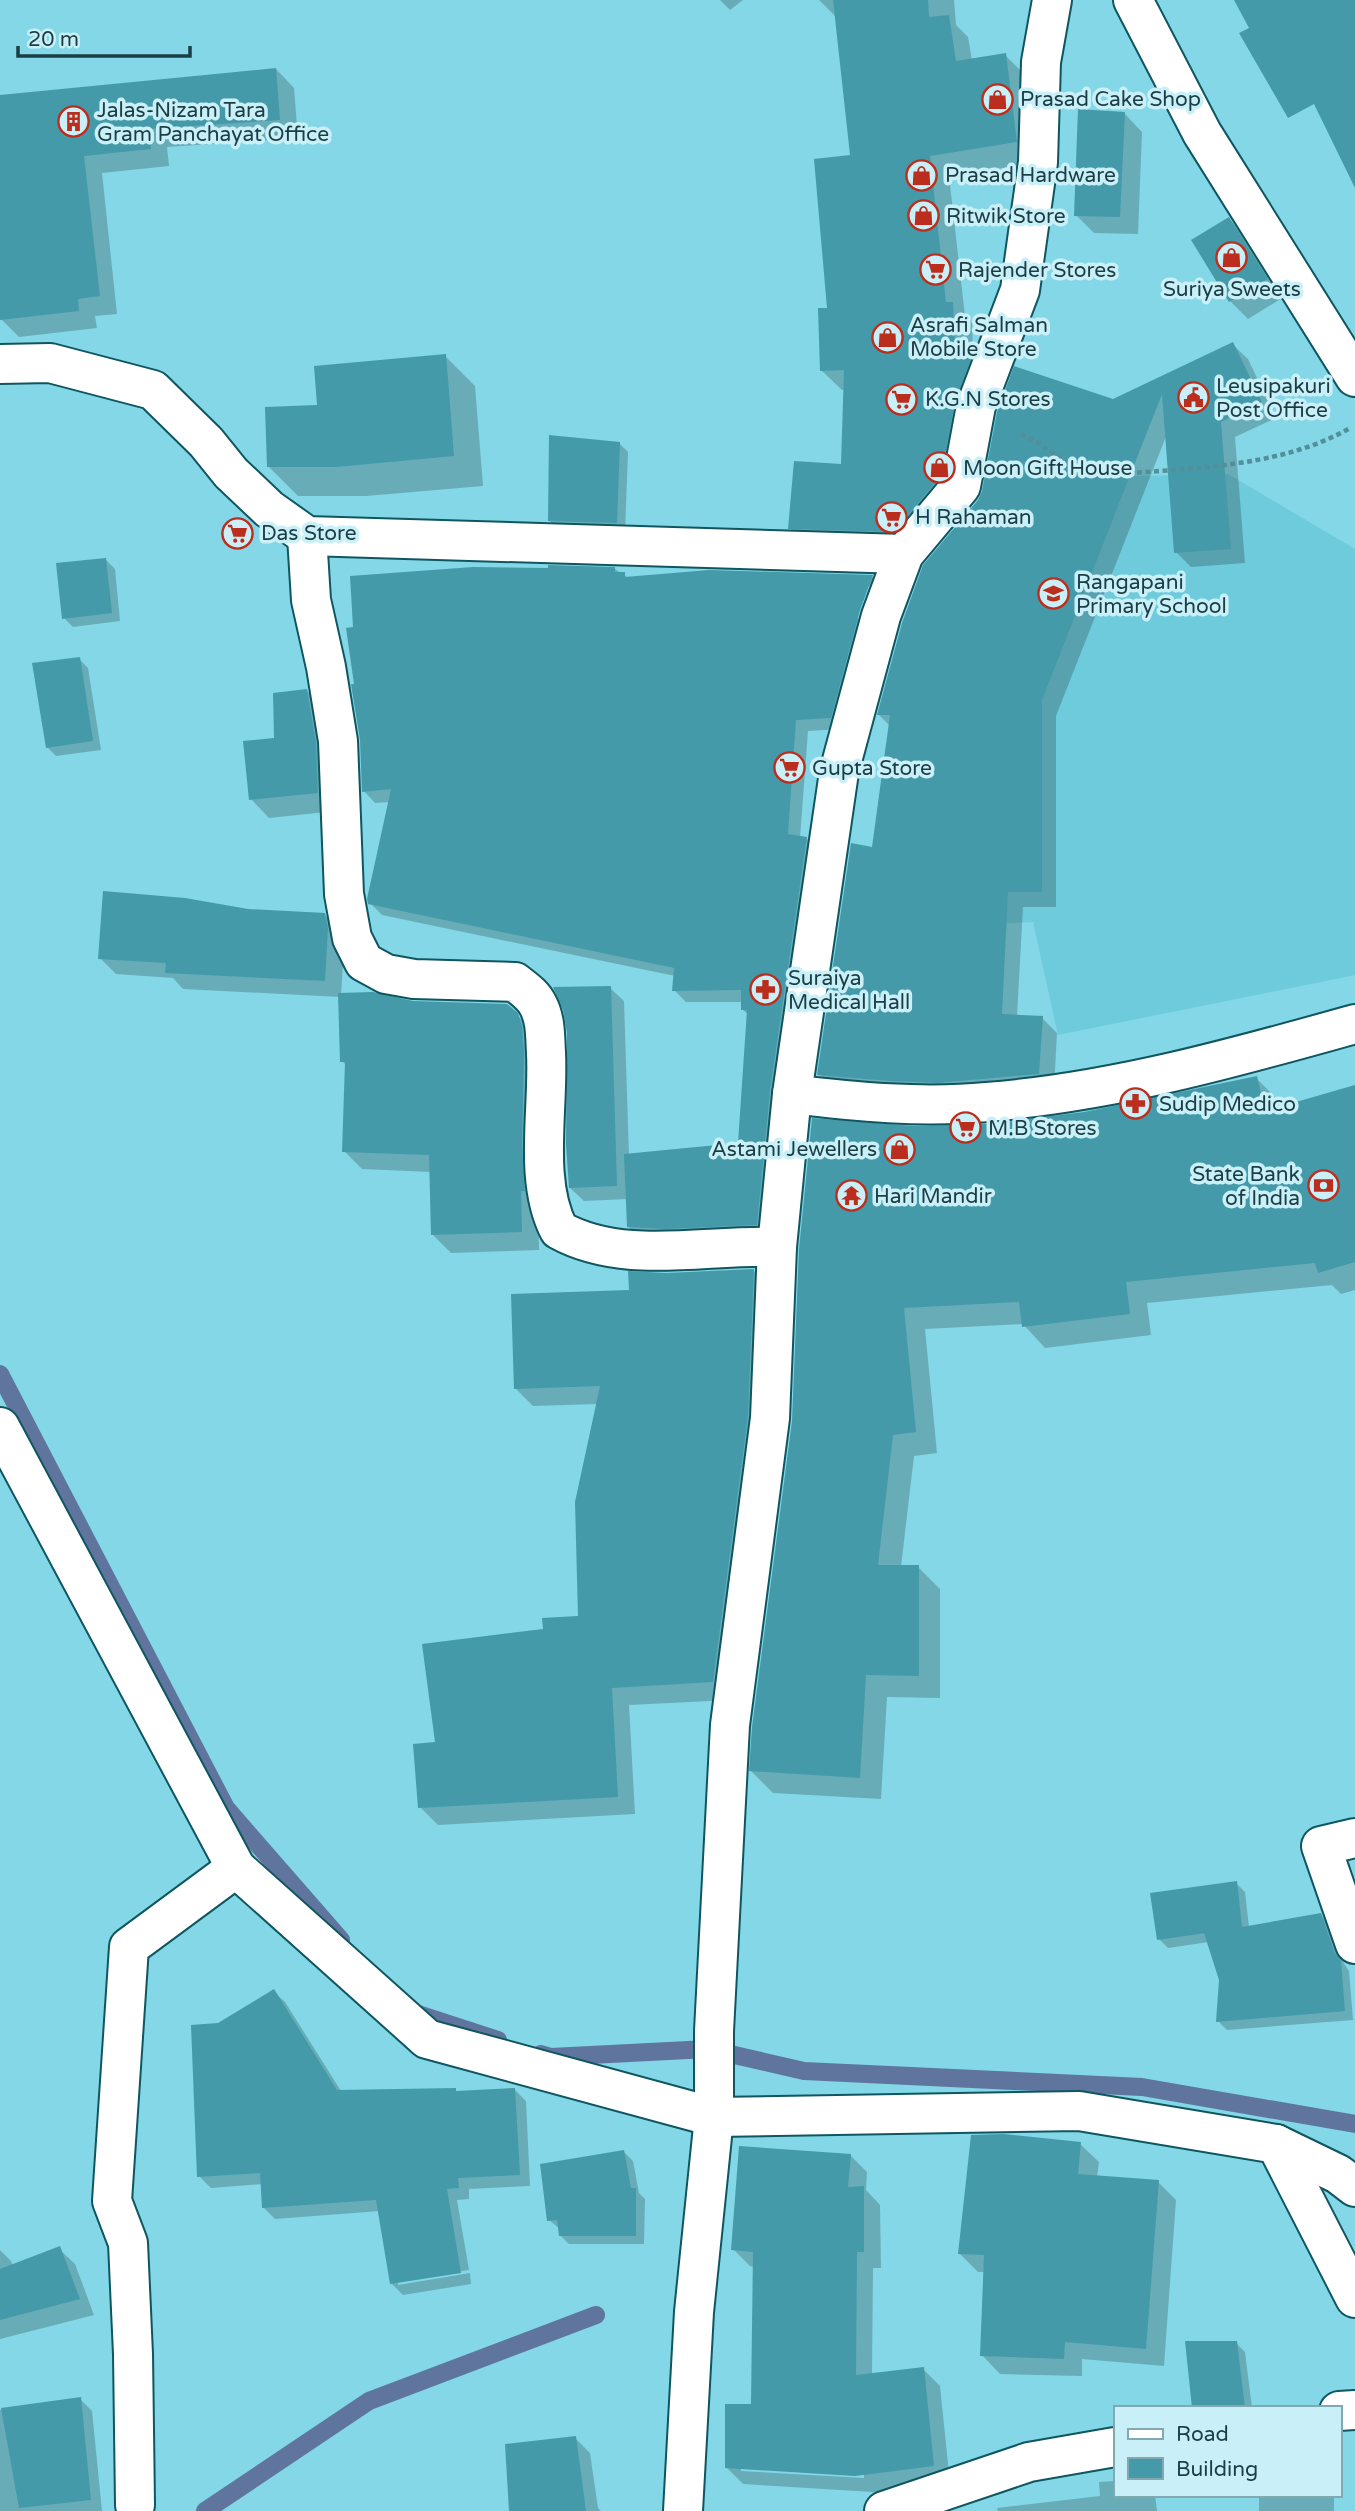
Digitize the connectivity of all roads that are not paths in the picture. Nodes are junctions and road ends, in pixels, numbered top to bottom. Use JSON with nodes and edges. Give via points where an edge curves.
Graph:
{"nodes":[{"id":1,"x":1052,"y":0,"type":"edge"},
{"id":2,"x":1133,"y":0,"type":"edge"},
{"id":3,"x":0,"y":364,"type":"edge"},
{"id":4,"x":1355,"y":377,"type":"edge"},
{"id":5,"x":307,"y":536,"type":"junction"},
{"id":6,"x":904,"y":554,"type":"junction"},
{"id":7,"x":1355,"y":1024,"type":"edge"},
{"id":8,"x":792,"y":1094,"type":"junction"},
{"id":9,"x":777,"y":1247,"type":"junction"},
{"id":10,"x":0,"y":1427,"type":"edge"},
{"id":11,"x":1355,"y":1838,"type":"edge"},
{"id":12,"x":236,"y":1868,"type":"junction"},
{"id":13,"x":1355,"y":1944,"type":"edge"},
{"id":14,"x":714,"y":2117,"type":"junction"},
{"id":15,"x":1276,"y":2144,"type":"junction"},
{"id":16,"x":1349,"y":2173,"type":"edge"},
{"id":17,"x":1355,"y":2298,"type":"edge"},
{"id":18,"x":1114,"y":2447,"type":"edge"},
{"id":19,"x":135,"y":2505,"type":"dead end"},
{"id":20,"x":683,"y":2511,"type":"edge"},
{"id":21,"x":884,"y":2511,"type":"edge"}],
"edges":[{"from":1,"to":6,"type":"street","via":[[1041,62],[1038,162],[1020,290],[976,406],[961,486]]},
{"from":2,"to":4,"type":"street","via":[[1202,133]]},
{"from":3,"to":5,"type":"street","via":[[50,363],[153,390],[231,473]]},
{"from":5,"to":6,"type":"street"},
{"from":5,"to":9,"type":"street","via":[[312,600],[338,741],[344,894],[352,938],[364,961],[386,974],[414,979],[515,982],[534,999],[545,1037],[545,1190],[559,1230],[598,1246],[626,1249]]},
{"from":6,"to":8,"type":"street","via":[[881,616],[839,772]]},
{"from":7,"to":8,"type":"street","via":[[1108,1086],[986,1102],[872,1104]]},
{"from":8,"to":9,"type":"street"},
{"from":9,"to":14,"type":"street","via":[[770,1418],[730,1725],[713,2031]]},
{"from":10,"to":12,"type":"street"},
{"from":11,"to":13,"type":"street","via":[[1321,1846]]},
{"from":12,"to":14,"type":"street","via":[[427,2039]]},
{"from":12,"to":19,"type":"street","via":[[129,1947],[112,2201],[128,2243]]},
{"from":14,"to":15,"type":"street","via":[[1079,2111]]},
{"from":14,"to":20,"type":"street","via":[[694,2312]]},
{"from":15,"to":16,"type":"street"},
{"from":15,"to":17,"type":"street"},
{"from":18,"to":21,"type":"street","via":[[1029,2462]]}]}
